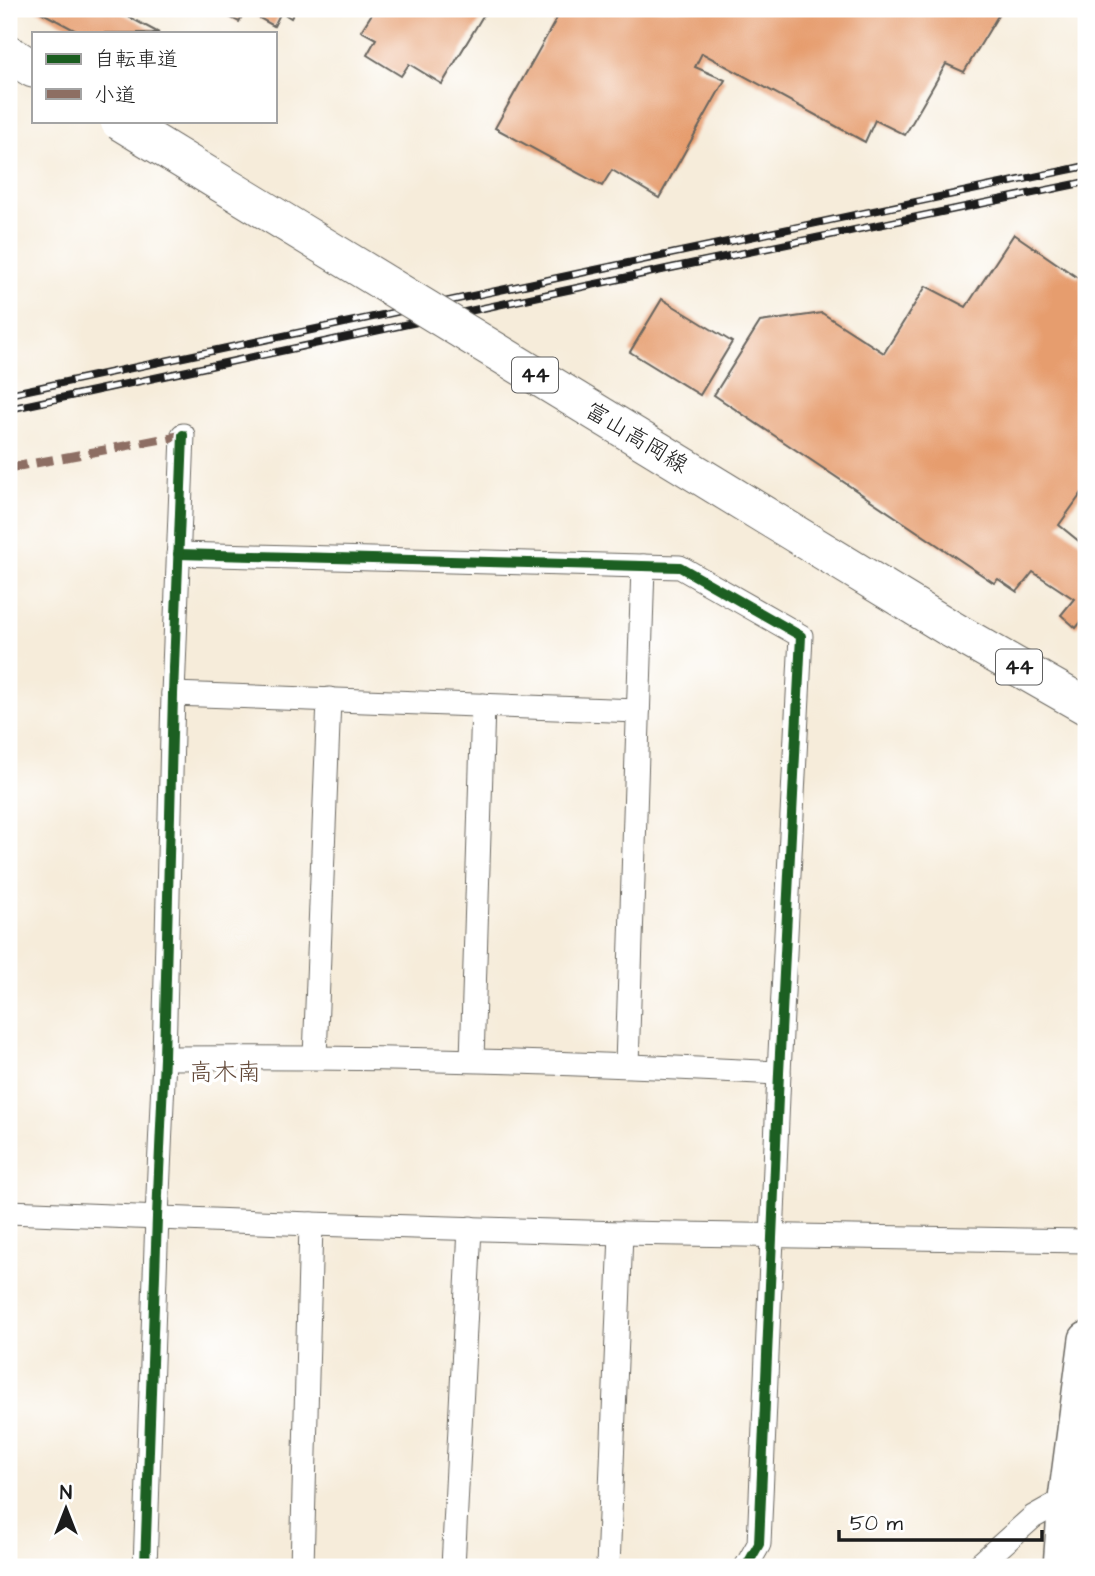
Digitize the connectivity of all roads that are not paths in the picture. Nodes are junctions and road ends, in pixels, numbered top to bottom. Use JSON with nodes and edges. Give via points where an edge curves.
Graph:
{"nodes":[{"id":1,"x":9,"y":54,"type":"edge"},
{"id":2,"x":32,"y":68,"type":"edge"},
{"id":3,"x":121,"y":122,"type":"edge"},
{"id":4,"x":183,"y":435,"type":"dead end"},
{"id":5,"x":178,"y":554,"type":"junction"},
{"id":6,"x":643,"y":566,"type":"junction"},
{"id":7,"x":173,"y":694,"type":"junction"},
{"id":8,"x":329,"y":699,"type":"junction"},
{"id":9,"x":483,"y":705,"type":"junction"},
{"id":10,"x":1086,"y":706,"type":"edge"},
{"id":11,"x":638,"y":711,"type":"junction"},
{"id":12,"x":315,"y":1057,"type":"junction"},
{"id":13,"x":164,"y":1058,"type":"junction"},
{"id":14,"x":472,"y":1060,"type":"junction"},
{"id":15,"x":627,"y":1065,"type":"junction"},
{"id":16,"x":779,"y":1073,"type":"junction"},
{"id":17,"x":9,"y":1212,"type":"edge"},
{"id":18,"x":157,"y":1217,"type":"junction"},
{"id":19,"x":311,"y":1224,"type":"junction"},
{"id":20,"x":470,"y":1228,"type":"junction"},
{"id":21,"x":621,"y":1233,"type":"junction"},
{"id":22,"x":772,"y":1234,"type":"junction"},
{"id":23,"x":1086,"y":1241,"type":"edge"},
{"id":24,"x":1086,"y":1339,"type":"edge"},
{"id":25,"x":1065,"y":1499,"type":"junction"},
{"id":26,"x":145,"y":1567,"type":"edge"},
{"id":27,"x":302,"y":1567,"type":"edge"},
{"id":28,"x":453,"y":1567,"type":"edge"},
{"id":29,"x":608,"y":1567,"type":"edge"},
{"id":30,"x":746,"y":1567,"type":"edge"},
{"id":31,"x":977,"y":1567,"type":"edge"},
{"id":32,"x":1060,"y":1567,"type":"edge"}],
"edges":[{"from":1,"to":2,"type":"main road"},
{"from":3,"to":10,"type":"main road","name":"富山高岡線","number":"44","bridge":true,"via":[[951,629]]},
{"from":4,"to":5,"type":"street"},
{"from":5,"to":6,"type":"street"},
{"from":5,"to":7,"type":"street"},
{"from":6,"to":11,"type":"street"},
{"from":6,"to":16,"type":"street","via":[[680,568],[802,636]]},
{"from":7,"to":8,"type":"street"},
{"from":7,"to":13,"type":"street"},
{"from":8,"to":9,"type":"street"},
{"from":8,"to":12,"type":"street"},
{"from":9,"to":11,"type":"street"},
{"from":9,"to":14,"type":"street"},
{"from":11,"to":15,"type":"street"},
{"from":12,"to":13,"type":"street"},
{"from":12,"to":14,"type":"street"},
{"from":13,"to":18,"type":"street"},
{"from":14,"to":15,"type":"street"},
{"from":15,"to":16,"type":"street"},
{"from":16,"to":22,"type":"street"},
{"from":17,"to":18,"type":"street"},
{"from":18,"to":19,"type":"street"},
{"from":18,"to":26,"type":"street"},
{"from":19,"to":20,"type":"street"},
{"from":19,"to":27,"type":"street"},
{"from":20,"to":21,"type":"street"},
{"from":20,"to":28,"type":"street"},
{"from":21,"to":22,"type":"street"},
{"from":21,"to":29,"type":"street"},
{"from":22,"to":23,"type":"street"},
{"from":22,"to":30,"type":"street","via":[[759,1544]]},
{"from":24,"to":25,"type":"street"},
{"from":25,"to":31,"type":"street","via":[[1032,1517]]},
{"from":25,"to":32,"type":"street"}]}
